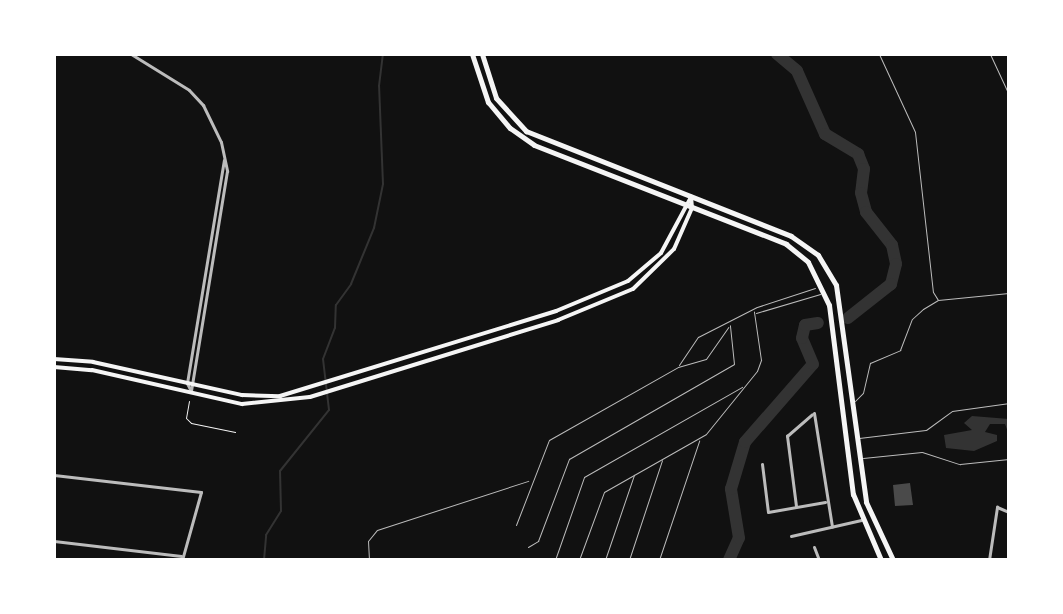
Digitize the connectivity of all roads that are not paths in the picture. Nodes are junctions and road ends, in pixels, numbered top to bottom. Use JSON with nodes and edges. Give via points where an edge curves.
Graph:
{"nodes":[{"id":1,"x":131,"y":54,"type":"edge"},
{"id":2,"x":472,"y":54,"type":"edge"},
{"id":3,"x":482,"y":54,"type":"edge"},
{"id":4,"x":879,"y":54,"type":"edge"},
{"id":5,"x":990,"y":54,"type":"edge"},
{"id":6,"x":1009,"y":95,"type":"edge"},
{"id":7,"x":224,"y":160,"type":"junction"},
{"id":8,"x":691,"y":197,"type":"junction"},
{"id":9,"x":684,"y":204,"type":"junction"},
{"id":10,"x":692,"y":208,"type":"junction"},
{"id":11,"x":823,"y":284,"type":"junction"},
{"id":12,"x":825,"y":292,"type":"junction"},
{"id":13,"x":1009,"y":293,"type":"edge"},
{"id":14,"x":938,"y":300,"type":"junction"},
{"id":15,"x":754,"y":312,"type":"junction"},
{"id":16,"x":730,"y":325,"type":"junction"},
{"id":17,"x":715,"y":332,"type":"junction"},
{"id":18,"x":720,"y":339,"type":"junction"},
{"id":19,"x":685,"y":355,"type":"junction"},
{"id":20,"x":54,"y":359,"type":"edge"},
{"id":21,"x":693,"y":363,"type":"junction"},
{"id":22,"x":54,"y":367,"type":"edge"},
{"id":23,"x":678,"y":367,"type":"junction"},
{"id":24,"x":187,"y":383,"type":"junction"},
{"id":25,"x":195,"y":385,"type":"junction"},
{"id":26,"x":745,"y":385,"type":"junction"},
{"id":27,"x":191,"y":391,"type":"junction"},
{"id":28,"x":852,"y":402,"type":"junction"},
{"id":29,"x":1009,"y":403,"type":"edge"},
{"id":30,"x":700,"y":438,"type":"junction"},
{"id":31,"x":857,"y":438,"type":"junction"},
{"id":32,"x":845,"y":440,"type":"junction"},
{"id":33,"x":860,"y":458,"type":"junction"},
{"id":34,"x":848,"y":459,"type":"junction"},
{"id":35,"x":1009,"y":459,"type":"edge"},
{"id":36,"x":662,"y":460,"type":"junction"},
{"id":37,"x":762,"y":464,"type":"dead end"},
{"id":38,"x":54,"y":475,"type":"edge"},
{"id":39,"x":634,"y":475,"type":"junction"},
{"id":40,"x":531,"y":481,"type":"junction"},
{"id":41,"x":825,"y":502,"type":"junction"},
{"id":42,"x":796,"y":506,"type":"junction"},
{"id":43,"x":1009,"y":512,"type":"edge"},
{"id":44,"x":861,"y":520,"type":"junction"},
{"id":45,"x":516,"y":525,"type":"dead end"},
{"id":46,"x":832,"y":527,"type":"junction"},
{"id":47,"x":791,"y":536,"type":"dead end"},
{"id":48,"x":54,"y":541,"type":"edge"},
{"id":49,"x":528,"y":547,"type":"dead end"},
{"id":50,"x":814,"y":547,"type":"dead end"},
{"id":51,"x":183,"y":558,"type":"edge"},
{"id":52,"x":369,"y":560,"type":"edge"},
{"id":53,"x":555,"y":560,"type":"edge"},
{"id":54,"x":579,"y":560,"type":"edge"},
{"id":55,"x":605,"y":560,"type":"edge"},
{"id":56,"x":629,"y":560,"type":"edge"},
{"id":57,"x":659,"y":560,"type":"edge"},
{"id":58,"x":819,"y":560,"type":"edge"},
{"id":59,"x":881,"y":560,"type":"edge"},
{"id":60,"x":893,"y":560,"type":"edge"},
{"id":61,"x":989,"y":560,"type":"edge"}],
"edges":[{"from":1,"to":7,"type":"street","via":[[189,90],[203,105],[214,122]]},
{"from":2,"to":9,"type":"highway","via":[[488,102],[522,138]]},
{"from":3,"to":8,"type":"highway","via":[[496,98],[526,131]]},
{"from":4,"to":14,"type":"lane","via":[[915,132]]},
{"from":5,"to":6,"type":"lane"},
{"from":7,"to":24,"type":"street"},
{"from":7,"to":25,"type":"street","via":[[227,171]]},
{"from":8,"to":9,"type":"main road"},
{"from":8,"to":10,"type":"main road"},
{"from":8,"to":28,"type":"highway","via":[[811,248],[830,272]]},
{"from":9,"to":10,"type":"highway"},
{"from":9,"to":25,"type":"main road","via":[[661,253],[628,281],[556,311],[307,389],[263,398]]},
{"from":10,"to":11,"type":"highway","via":[[786,244]]},
{"from":10,"to":27,"type":"main road","via":[[668,258],[633,289],[558,320],[310,397],[263,405]]},
{"from":11,"to":12,"type":"highway"},
{"from":11,"to":15,"type":"lane"},
{"from":12,"to":15,"type":"lane"},
{"from":12,"to":32,"type":"highway"},
{"from":13,"to":14,"type":"lane"},
{"from":14,"to":28,"type":"lane","via":[[912,319],[895,355],[870,363],[863,393]]},
{"from":15,"to":16,"type":"lane"},
{"from":15,"to":26,"type":"lane","via":[[761,365]]},
{"from":16,"to":17,"type":"lane"},
{"from":16,"to":18,"type":"lane"},
{"from":16,"to":49,"type":"lane","via":[[734,364],[569,459],[538,541]]},
{"from":17,"to":18,"type":"lane"},
{"from":17,"to":19,"type":"lane","via":[[698,337]]},
{"from":18,"to":21,"type":"lane","via":[[710,356]]},
{"from":19,"to":21,"type":"lane"},
{"from":19,"to":23,"type":"lane"},
{"from":20,"to":24,"type":"main road"},
{"from":21,"to":23,"type":"lane"},
{"from":22,"to":27,"type":"main road"},
{"from":23,"to":40,"type":"lane","via":[[549,440]]},
{"from":24,"to":25,"type":"main road"},
{"from":24,"to":27,"type":"street"},
{"from":25,"to":27,"type":"street"},
{"from":26,"to":30,"type":"lane"},
{"from":26,"to":53,"type":"lane","via":[[584,477]]},
{"from":28,"to":31,"type":"highway"},
{"from":29,"to":31,"type":"lane","via":[[952,411],[926,430]]},
{"from":30,"to":36,"type":"lane"},
{"from":30,"to":57,"type":"lane"},
{"from":31,"to":32,"type":"lane"},
{"from":31,"to":33,"type":"highway"},
{"from":32,"to":34,"type":"highway"},
{"from":33,"to":34,"type":"lane"},
{"from":33,"to":35,"type":"lane","via":[[922,452],[960,464]]},
{"from":33,"to":60,"type":"highway","via":[[870,515]]},
{"from":34,"to":44,"type":"highway"},
{"from":36,"to":39,"type":"lane"},
{"from":36,"to":56,"type":"lane"},
{"from":37,"to":42,"type":"street","via":[[768,512]]},
{"from":38,"to":51,"type":"street","via":[[201,492]]},
{"from":39,"to":54,"type":"lane","via":[[604,492]]},
{"from":39,"to":55,"type":"lane"},
{"from":40,"to":45,"type":"lane"},
{"from":40,"to":52,"type":"lane","via":[[377,530],[368,541]]},
{"from":41,"to":42,"type":"street"},
{"from":41,"to":42,"type":"street","via":[[814,413],[787,436]]},
{"from":41,"to":46,"type":"street"},
{"from":43,"to":61,"type":"street","via":[[997,507]]},
{"from":44,"to":46,"type":"street"},
{"from":44,"to":59,"type":"highway"},
{"from":46,"to":47,"type":"street"},
{"from":48,"to":51,"type":"street"},
{"from":50,"to":58,"type":"street"}]}
